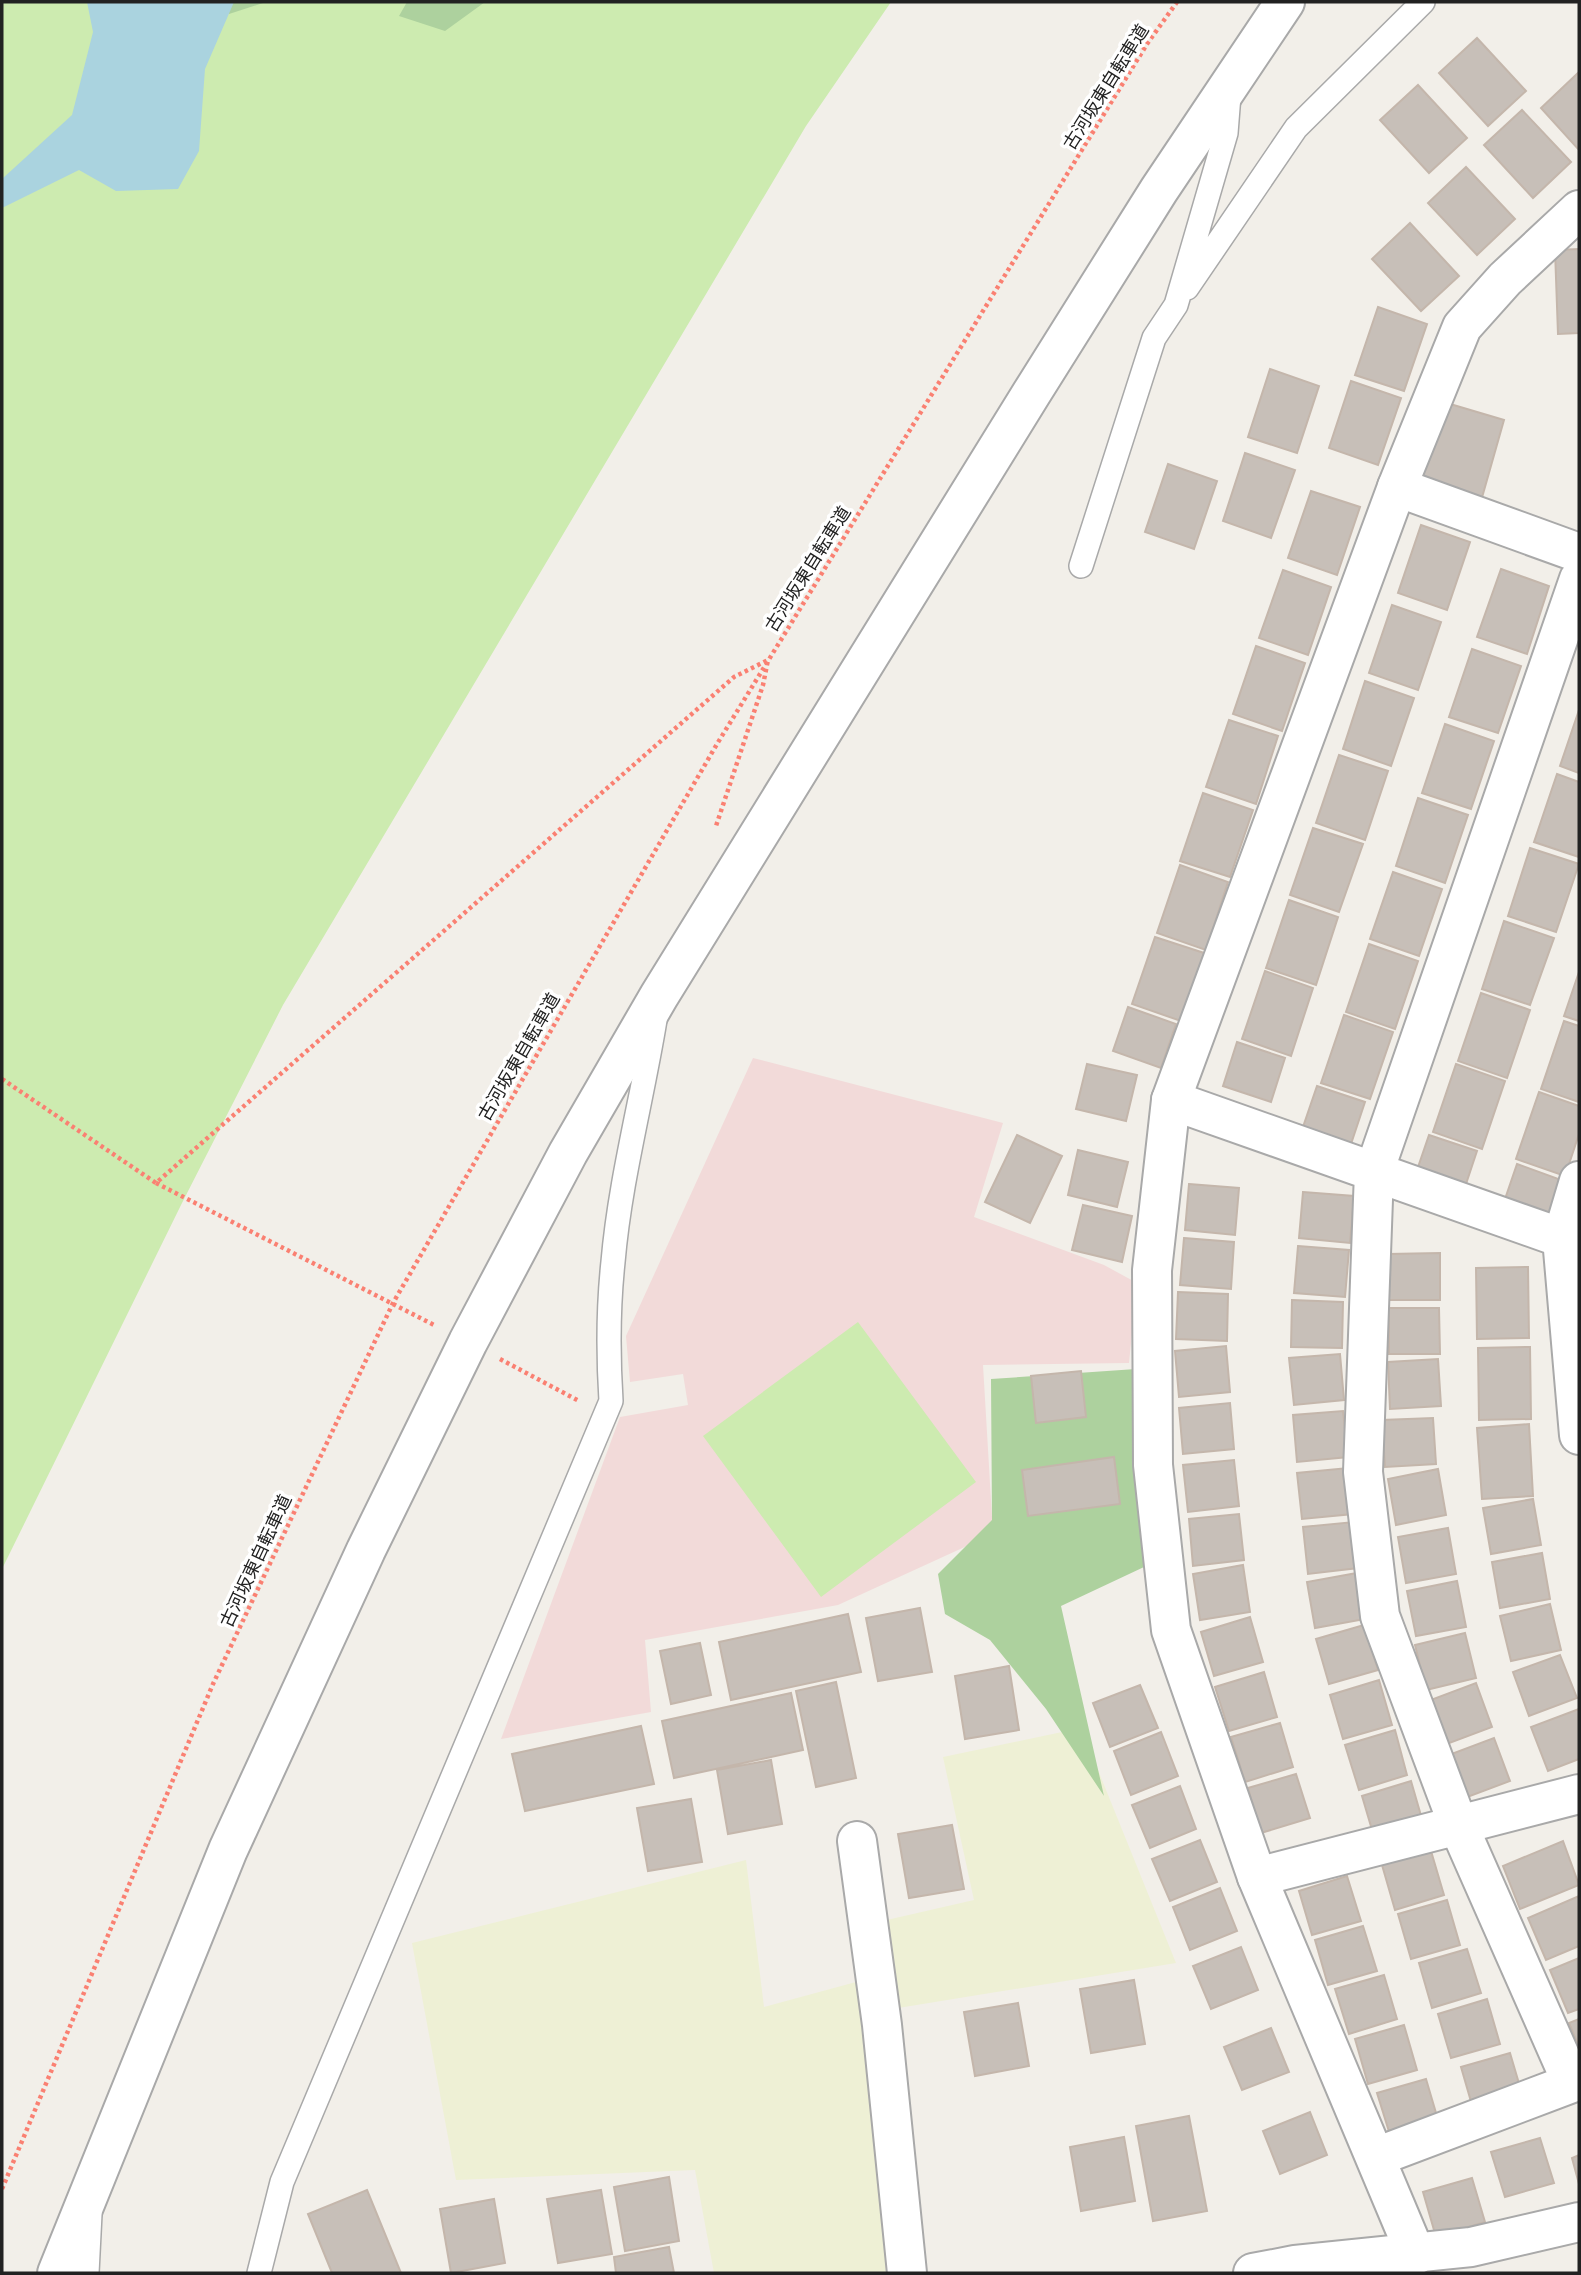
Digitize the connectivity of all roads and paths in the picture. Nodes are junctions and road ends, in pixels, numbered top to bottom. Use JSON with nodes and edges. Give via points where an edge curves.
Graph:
{"nodes":[{"id":1,"x":1177,"y":2,"type":"edge"},
{"id":2,"x":1285,"y":2,"type":"edge"},
{"id":3,"x":1423,"y":2,"type":"edge"},
{"id":4,"x":1230,"y":81,"type":"junction"},
{"id":5,"x":1579,"y":210,"type":"edge"},
{"id":6,"x":1176,"y":305,"type":"junction"},
{"id":7,"x":1396,"y":487,"type":"junction"},
{"id":8,"x":1579,"y":553,"type":"edge"},
{"id":9,"x":1082,"y":566,"type":"dead end"},
{"id":10,"x":1579,"y":579,"type":"edge"},
{"id":11,"x":768,"y":660,"type":"junction"},
{"id":12,"x":716,"y":828,"type":"dead end"},
{"id":13,"x":659,"y":996,"type":"junction"},
{"id":14,"x":2,"y":1079,"type":"edge"},
{"id":15,"x":1171,"y":1100,"type":"junction"},
{"id":16,"x":1374,"y":1172,"type":"junction"},
{"id":17,"x":1579,"y":1181,"type":"edge"},
{"id":18,"x":156,"y":1183,"type":"junction"},
{"id":19,"x":1562,"y":1238,"type":"junction"},
{"id":20,"x":393,"y":1303,"type":"junction"},
{"id":21,"x":1579,"y":1435,"type":"edge"},
{"id":22,"x":1579,"y":1794,"type":"edge"},
{"id":23,"x":1459,"y":1826,"type":"junction"},
{"id":24,"x":857,"y":1841,"type":"dead end"},
{"id":25,"x":1257,"y":1877,"type":"junction"},
{"id":26,"x":1376,"y":2157,"type":"junction"},
{"id":27,"x":91,"y":2188,"type":"junction"},
{"id":28,"x":2,"y":2189,"type":"edge"},
{"id":29,"x":1579,"y":2222,"type":"edge"},
{"id":30,"x":1416,"y":2255,"type":"junction"},
{"id":31,"x":57,"y":2273,"type":"edge"},
{"id":32,"x":87,"y":2273,"type":"edge"},
{"id":33,"x":259,"y":2273,"type":"edge"},
{"id":34,"x":907,"y":2273,"type":"edge"},
{"id":35,"x":1252,"y":2273,"type":"edge"}],
"edges":[{"from":1,"to":11,"type":"path","name":"古河坂東自転車道"},
{"from":2,"to":4,"type":"street"},
{"from":3,"to":6,"type":"lane","via":[[1296,128]]},
{"from":4,"to":6,"type":"lane","via":[[1226,133]]},
{"from":4,"to":13,"type":"street"},
{"from":5,"to":7,"type":"street","via":[[1505,279],[1462,327]]},
{"from":6,"to":9,"type":"lane","via":[[1154,338]]},
{"from":7,"to":8,"type":"street"},
{"from":7,"to":15,"type":"street"},
{"from":10,"to":16,"type":"street"},
{"from":11,"to":12,"type":"path"},
{"from":11,"to":18,"type":"path","via":[[734,677]]},
{"from":11,"to":20,"type":"path","name":"古河坂東自転車道"},
{"from":13,"to":27,"type":"street","via":[[530,1224],[366,1550],[228,1850]]},
{"from":13,"to":33,"type":"lane","via":[[613,1260],[608,1338],[611,1401],[282,2182]]},
{"from":14,"to":18,"type":"path"},
{"from":15,"to":16,"type":"street"},
{"from":15,"to":25,"type":"street","via":[[1153,1270],[1153,1465],[1171,1630]]},
{"from":16,"to":19,"type":"street"},
{"from":16,"to":23,"type":"street","via":[[1363,1472],[1380,1616]]},
{"from":17,"to":19,"type":"street"},
{"from":18,"to":20,"type":"path"},
{"from":19,"to":21,"type":"street"},
{"from":20,"to":28,"type":"path","name":"古河坂東自転車道","via":[[213,1684]]},
{"from":22,"to":23,"type":"street"},
{"from":23,"to":25,"type":"street"},
{"from":23,"to":26,"type":"street","via":[[1572,2083]]},
{"from":24,"to":34,"type":"street","via":[[882,2025]]},
{"from":25,"to":26,"type":"street"},
{"from":26,"to":30,"type":"street"},
{"from":27,"to":31,"type":"street"},
{"from":27,"to":32,"type":"lane"},
{"from":29,"to":30,"type":"street"},
{"from":30,"to":35,"type":"street"}]}
